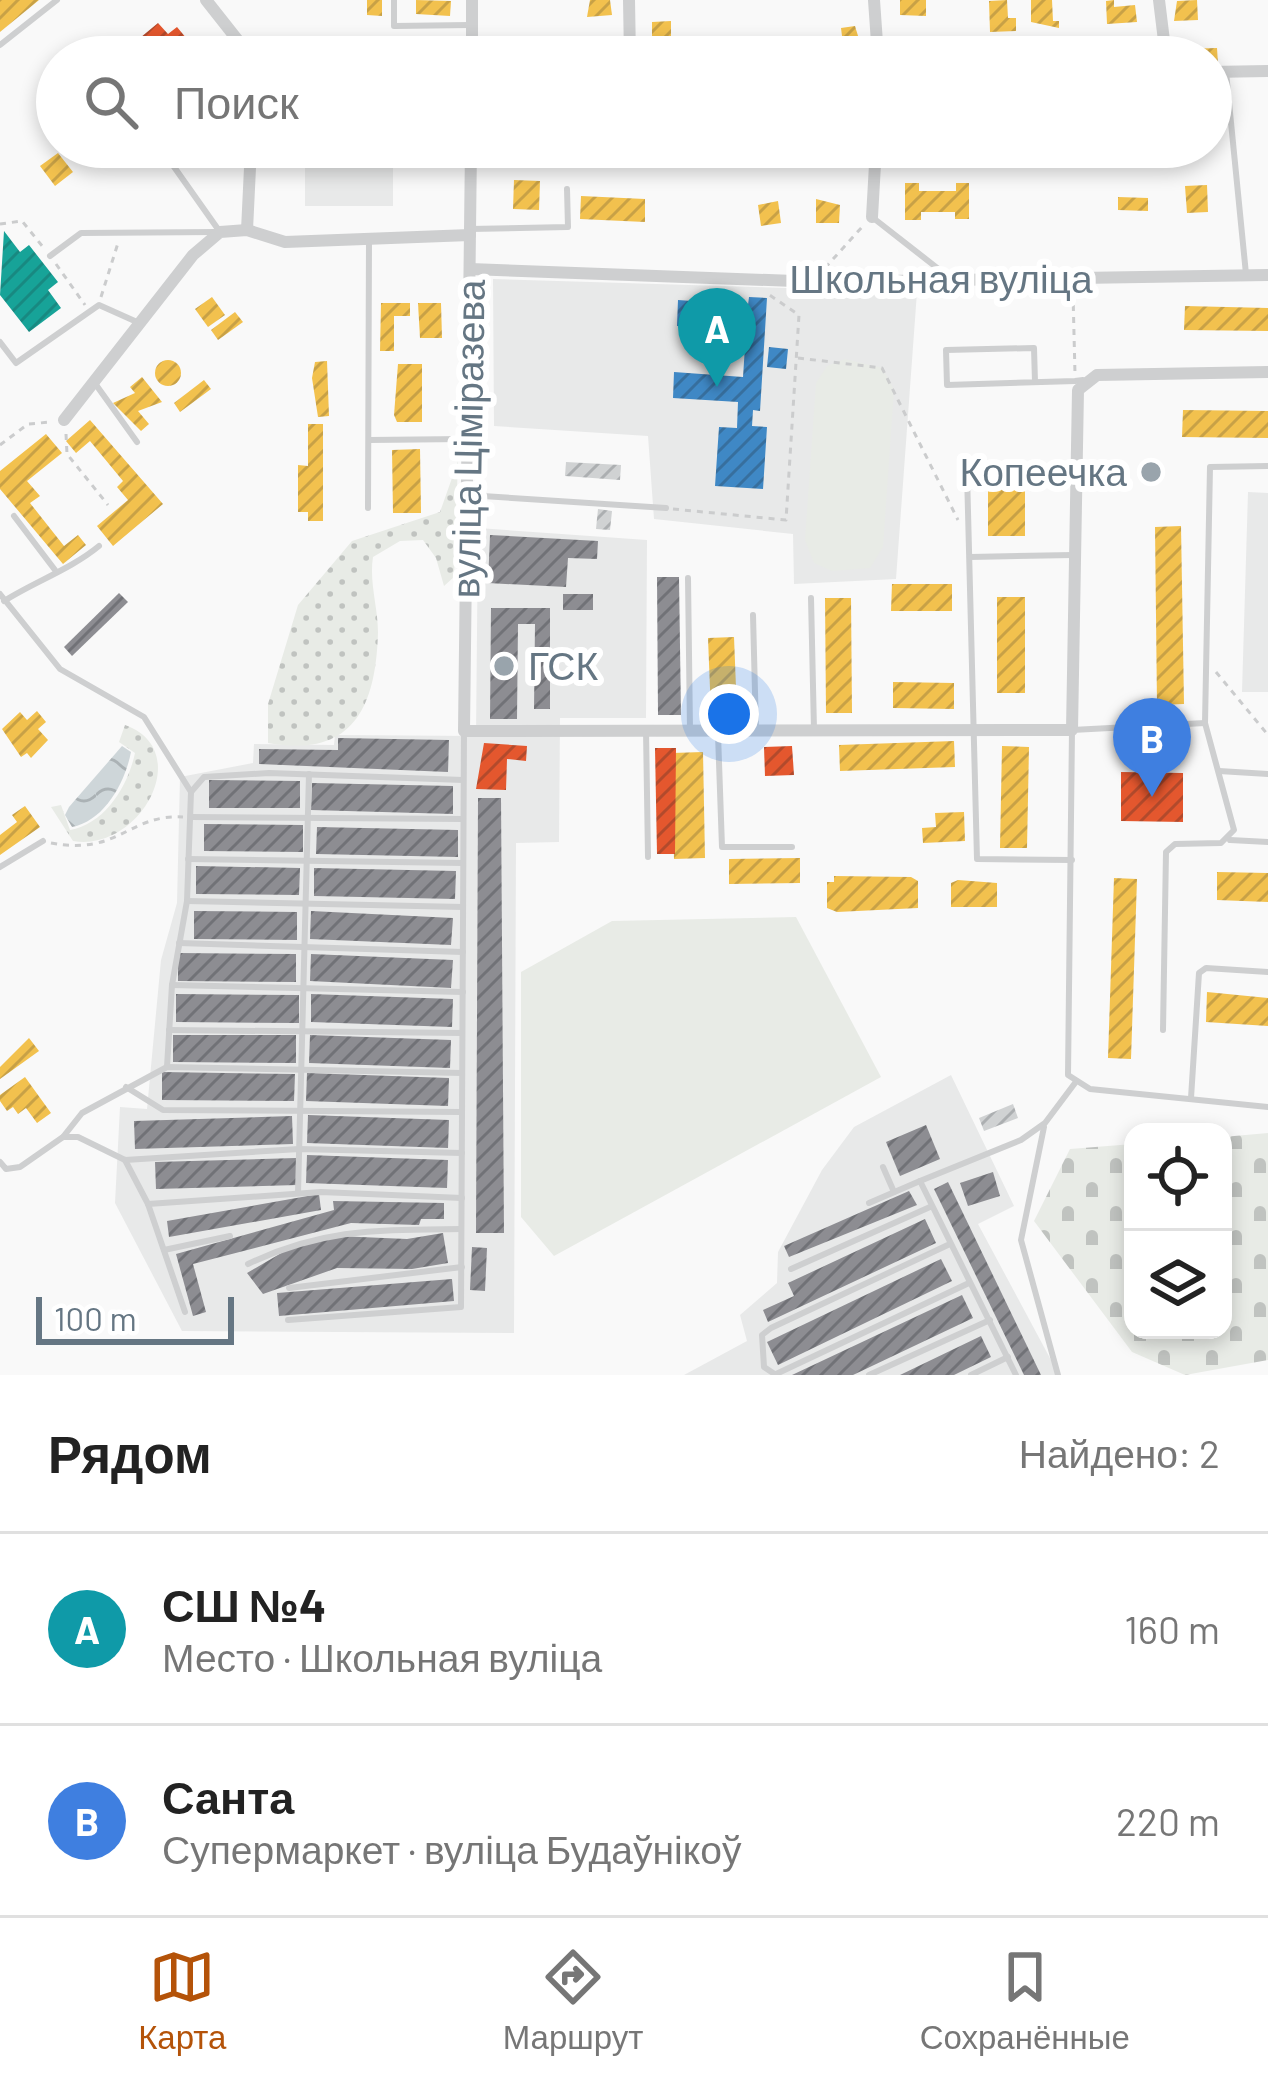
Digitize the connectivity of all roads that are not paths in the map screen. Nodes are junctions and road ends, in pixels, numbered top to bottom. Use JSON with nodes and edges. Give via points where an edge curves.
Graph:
{"nodes":[{"id":1,"x":57,"y":0,"type":"edge"},
{"id":2,"x":206,"y":0,"type":"edge"},
{"id":3,"x":394,"y":0,"type":"edge"},
{"id":4,"x":472,"y":0,"type":"edge"},
{"id":5,"x":629,"y":0,"type":"edge"},
{"id":6,"x":874,"y":0,"type":"edge"},
{"id":7,"x":1159,"y":0,"type":"edge"},
{"id":8,"x":472,"y":25,"type":"junction"},
{"id":9,"x":234,"y":36,"type":"edge"},
{"id":10,"x":472,"y":36,"type":"edge"},
{"id":11,"x":630,"y":36,"type":"edge"},
{"id":12,"x":877,"y":36,"type":"edge"},
{"id":13,"x":1163,"y":36,"type":"edge"},
{"id":14,"x":0,"y":46,"type":"edge"},
{"id":15,"x":1268,"y":71,"type":"edge"},
{"id":16,"x":1232,"y":72,"type":"edge"},
{"id":17,"x":1232,"y":152,"type":"edge"},
{"id":18,"x":175,"y":168,"type":"edge"},
{"id":19,"x":250,"y":168,"type":"edge"},
{"id":20,"x":471,"y":168,"type":"edge"},
{"id":21,"x":875,"y":168,"type":"edge"},
{"id":22,"x":567,"y":189,"type":"dead end"},
{"id":23,"x":872,"y":217,"type":"joint"},
{"id":24,"x":248,"y":230,"type":"junction"},
{"id":25,"x":220,"y":232,"type":"junction"},
{"id":26,"x":470,"y":232,"type":"junction"},
{"id":27,"x":369,"y":237,"type":"junction"},
{"id":28,"x":50,"y":256,"type":"dead end"},
{"id":29,"x":470,"y":269,"type":"junction"},
{"id":30,"x":1246,"y":275,"type":"junction"},
{"id":31,"x":1268,"y":275,"type":"edge"},
{"id":32,"x":953,"y":280,"type":"junction"},
{"id":33,"x":140,"y":323,"type":"junction"},
{"id":34,"x":0,"y":341,"type":"edge"},
{"id":35,"x":1268,"y":372,"type":"edge"},
{"id":36,"x":1081,"y":380,"type":"junction"},
{"id":37,"x":94,"y":382,"type":"junction"},
{"id":38,"x":1035,"y":382,"type":"junction"},
{"id":39,"x":64,"y":420,"type":"road end"},
{"id":40,"x":369,"y":440,"type":"junction"},
{"id":41,"x":468,"y":440,"type":"junction"},
{"id":42,"x":137,"y":442,"type":"dead end"},
{"id":43,"x":1268,"y":466,"type":"edge"},
{"id":44,"x":967,"y":473,"type":"dead end"},
{"id":45,"x":467,"y":495,"type":"junction"},
{"id":46,"x":368,"y":508,"type":"dead end"},
{"id":47,"x":666,"y":508,"type":"road end"},
{"id":48,"x":14,"y":516,"type":"dead end"},
{"id":49,"x":99,"y":546,"type":"dead end"},
{"id":50,"x":1073,"y":555,"type":"junction"},
{"id":51,"x":970,"y":557,"type":"junction"},
{"id":52,"x":56,"y":570,"type":"junction"},
{"id":53,"x":688,"y":578,"type":"dead end"},
{"id":54,"x":2,"y":598,"type":"edge"},
{"id":55,"x":811,"y":598,"type":"dead end"},
{"id":56,"x":753,"y":615,"type":"dead end"},
{"id":57,"x":1204,"y":723,"type":"junction"},
{"id":58,"x":976,"y":729,"type":"junction"},
{"id":59,"x":646,"y":730,"type":"junction"},
{"id":60,"x":690,"y":730,"type":"junction"},
{"id":61,"x":718,"y":730,"type":"junction"},
{"id":62,"x":756,"y":730,"type":"junction"},
{"id":63,"x":814,"y":730,"type":"junction"},
{"id":64,"x":1072,"y":730,"type":"junction"},
{"id":65,"x":464,"y":731,"type":"junction"},
{"id":66,"x":1219,"y":771,"type":"junction"},
{"id":67,"x":309,"y":774,"type":"junction"},
{"id":68,"x":1268,"y":775,"type":"edge"},
{"id":69,"x":463,"y":780,"type":"junction"},
{"id":70,"x":191,"y":792,"type":"junction"},
{"id":71,"x":191,"y":817,"type":"junction"},
{"id":72,"x":308,"y":818,"type":"junction"},
{"id":73,"x":463,"y":819,"type":"junction"},
{"id":74,"x":1230,"y":840,"type":"junction"},
{"id":75,"x":43,"y":841,"type":"road end"},
{"id":76,"x":1268,"y":842,"type":"edge"},
{"id":77,"x":792,"y":847,"type":"dead end"},
{"id":78,"x":648,"y":857,"type":"dead end"},
{"id":79,"x":188,"y":859,"type":"junction"},
{"id":80,"x":307,"y":860,"type":"junction"},
{"id":81,"x":1072,"y":860,"type":"junction"},
{"id":82,"x":463,"y":863,"type":"junction"},
{"id":83,"x":0,"y":866,"type":"edge"},
{"id":84,"x":187,"y":901,"type":"junction"},
{"id":85,"x":306,"y":904,"type":"junction"},
{"id":86,"x":463,"y":907,"type":"junction"},
{"id":87,"x":179,"y":943,"type":"junction"},
{"id":88,"x":304,"y":947,"type":"junction"},
{"id":89,"x":463,"y":952,"type":"junction"},
{"id":90,"x":1268,"y":972,"type":"edge"},
{"id":91,"x":172,"y":985,"type":"junction"},
{"id":92,"x":304,"y":988,"type":"junction"},
{"id":93,"x":463,"y":992,"type":"junction"},
{"id":94,"x":169,"y":1030,"type":"junction"},
{"id":95,"x":1163,"y":1030,"type":"dead end"},
{"id":96,"x":302,"y":1031,"type":"junction"},
{"id":97,"x":463,"y":1034,"type":"junction"},
{"id":98,"x":167,"y":1067,"type":"junction"},
{"id":99,"x":301,"y":1070,"type":"junction"},
{"id":100,"x":462,"y":1073,"type":"junction"},
{"id":101,"x":1076,"y":1083,"type":"junction"},
{"id":102,"x":126,"y":1087,"type":"junction"},
{"id":103,"x":1191,"y":1098,"type":"junction"},
{"id":104,"x":1268,"y":1107,"type":"edge"},
{"id":105,"x":300,"y":1111,"type":"junction"},
{"id":106,"x":462,"y":1112,"type":"junction"},
{"id":107,"x":1046,"y":1123,"type":"junction"},
{"id":108,"x":63,"y":1137,"type":"junction"},
{"id":109,"x":299,"y":1149,"type":"junction"},
{"id":110,"x":462,"y":1153,"type":"junction"},
{"id":111,"x":124,"y":1160,"type":"junction"},
{"id":112,"x":0,"y":1162,"type":"edge"},
{"id":113,"x":883,"y":1167,"type":"dead end"},
{"id":114,"x":920,"y":1181,"type":"junction"},
{"id":115,"x":894,"y":1192,"type":"junction"},
{"id":116,"x":298,"y":1193,"type":"junction"},
{"id":117,"x":462,"y":1198,"type":"junction"},
{"id":118,"x":868,"y":1203,"type":"dead end"},
{"id":119,"x":148,"y":1204,"type":"junction"},
{"id":120,"x":930,"y":1208,"type":"junction"},
{"id":121,"x":462,"y":1228,"type":"junction"},
{"id":122,"x":230,"y":1235,"type":"dead end"},
{"id":123,"x":950,"y":1244,"type":"junction"},
{"id":124,"x":164,"y":1250,"type":"junction"},
{"id":125,"x":248,"y":1264,"type":"dead end"},
{"id":126,"x":462,"y":1267,"type":"junction"},
{"id":127,"x":791,"y":1270,"type":"dead end"},
{"id":128,"x":969,"y":1283,"type":"junction"},
{"id":129,"x":289,"y":1288,"type":"dead end"},
{"id":130,"x":185,"y":1312,"type":"dead end"},
{"id":131,"x":288,"y":1320,"type":"dead end"},
{"id":132,"x":990,"y":1320,"type":"junction"},
{"id":133,"x":1008,"y":1357,"type":"junction"},
{"id":134,"x":775,"y":1375,"type":"edge"},
{"id":135,"x":869,"y":1375,"type":"edge"},
{"id":136,"x":971,"y":1375,"type":"edge"},
{"id":137,"x":1016,"y":1375,"type":"edge"},
{"id":138,"x":1058,"y":1375,"type":"edge"}],
"edges":[{"from":1,"to":14,"type":"lane"},
{"from":2,"to":9,"type":"street"},
{"from":3,"to":8,"type":"lane","via":[[394,26]]},
{"from":4,"to":8,"type":"street"},
{"from":5,"to":11,"type":"street"},
{"from":6,"to":12,"type":"street"},
{"from":7,"to":13,"type":"street"},
{"from":8,"to":10,"type":"street"},
{"from":15,"to":16,"type":"street"},
{"from":17,"to":30,"type":"lane"},
{"from":18,"to":25,"type":"lane"},
{"from":19,"to":24,"type":"street"},
{"from":20,"to":26,"type":"street","name":"вуліца Ціміразева"},
{"from":21,"to":23,"type":"street"},
{"from":22,"to":26,"type":"lane","via":[[568,226]]},
{"from":23,"to":32,"type":"lane"},
{"from":24,"to":25,"type":"street"},
{"from":24,"to":27,"type":"street","via":[[285,242]]},
{"from":25,"to":28,"type":"lane","via":[[81,233]]},
{"from":25,"to":33,"type":"street"},
{"from":26,"to":27,"type":"street"},
{"from":26,"to":29,"type":"street","name":"вуліца Ціміразева"},
{"from":27,"to":40,"type":"lane"},
{"from":29,"to":32,"type":"street","name":"Школьная вуліца"},
{"from":29,"to":41,"type":"street","name":"вуліца Ціміразева"},
{"from":30,"to":31,"type":"street","name":"Школьная вуліца"},
{"from":30,"to":32,"type":"street","name":"Школьная вуліца"},
{"from":33,"to":34,"type":"lane","via":[[99,305],[16,362]]},
{"from":33,"to":37,"type":"street"},
{"from":35,"to":36,"type":"street"},
{"from":36,"to":38,"type":"lane"},
{"from":36,"to":50,"type":"street","via":[[1073,402]]},
{"from":37,"to":39,"type":"street"},
{"from":37,"to":42,"type":"lane"},
{"from":38,"to":38,"type":"lane","via":[[947,385],[946,350],[1034,347]]},
{"from":40,"to":41,"type":"lane"},
{"from":40,"to":46,"type":"lane"},
{"from":41,"to":45,"type":"street","name":"вуліца Ціміразева"},
{"from":43,"to":57,"type":"lane","via":[[1210,467]]},
{"from":44,"to":51,"type":"lane"},
{"from":45,"to":47,"type":"lane"},
{"from":45,"to":65,"type":"street","name":"вуліца Ціміразева"},
{"from":48,"to":52,"type":"lane"},
{"from":49,"to":52,"type":"lane","via":[[74,567]]},
{"from":50,"to":51,"type":"lane"},
{"from":50,"to":64,"type":"street"},
{"from":51,"to":58,"type":"lane"},
{"from":52,"to":54,"type":"lane"},
{"from":53,"to":60,"type":"lane"},
{"from":54,"to":70,"type":"lane","via":[[60,669],[144,717]]},
{"from":55,"to":63,"type":"lane"},
{"from":56,"to":62,"type":"lane"},
{"from":57,"to":64,"type":"lane"},
{"from":57,"to":66,"type":"lane"},
{"from":58,"to":63,"type":"street"},
{"from":58,"to":64,"type":"street"},
{"from":58,"to":81,"type":"lane","via":[[977,859]]},
{"from":59,"to":60,"type":"street"},
{"from":59,"to":65,"type":"street"},
{"from":59,"to":78,"type":"lane"},
{"from":60,"to":61,"type":"street"},
{"from":61,"to":62,"type":"street"},
{"from":61,"to":77,"type":"lane","via":[[722,848]]},
{"from":62,"to":63,"type":"street"},
{"from":64,"to":81,"type":"lane"},
{"from":65,"to":69,"type":"lane"},
{"from":66,"to":68,"type":"lane"},
{"from":66,"to":74,"type":"lane"},
{"from":67,"to":69,"type":"lane"},
{"from":67,"to":70,"type":"lane","via":[[204,777]]},
{"from":67,"to":72,"type":"lane"},
{"from":69,"to":73,"type":"lane"},
{"from":70,"to":71,"type":"lane"},
{"from":71,"to":72,"type":"lane"},
{"from":71,"to":79,"type":"lane"},
{"from":72,"to":73,"type":"lane"},
{"from":72,"to":80,"type":"lane"},
{"from":73,"to":82,"type":"lane"},
{"from":74,"to":76,"type":"lane"},
{"from":74,"to":95,"type":"lane","via":[[1174,844],[1166,852]]},
{"from":75,"to":83,"type":"lane"},
{"from":79,"to":80,"type":"lane"},
{"from":79,"to":84,"type":"lane"},
{"from":80,"to":82,"type":"lane"},
{"from":80,"to":85,"type":"lane"},
{"from":81,"to":101,"type":"lane","via":[[1066,1053],[1067,1075]]},
{"from":82,"to":86,"type":"lane"},
{"from":84,"to":85,"type":"lane"},
{"from":84,"to":87,"type":"lane"},
{"from":85,"to":86,"type":"lane"},
{"from":85,"to":88,"type":"lane"},
{"from":86,"to":89,"type":"lane"},
{"from":87,"to":88,"type":"lane"},
{"from":87,"to":91,"type":"lane"},
{"from":88,"to":89,"type":"lane"},
{"from":88,"to":92,"type":"lane"},
{"from":89,"to":93,"type":"lane"},
{"from":90,"to":103,"type":"lane","via":[[1199,973]]},
{"from":91,"to":92,"type":"lane"},
{"from":91,"to":94,"type":"lane"},
{"from":92,"to":93,"type":"lane"},
{"from":92,"to":96,"type":"lane"},
{"from":93,"to":97,"type":"lane"},
{"from":94,"to":96,"type":"lane"},
{"from":94,"to":98,"type":"lane"},
{"from":96,"to":97,"type":"lane"},
{"from":96,"to":99,"type":"lane"},
{"from":97,"to":100,"type":"lane"},
{"from":98,"to":99,"type":"lane"},
{"from":98,"to":102,"type":"lane"},
{"from":99,"to":100,"type":"lane"},
{"from":99,"to":105,"type":"lane"},
{"from":100,"to":106,"type":"lane"},
{"from":101,"to":103,"type":"lane"},
{"from":101,"to":107,"type":"lane"},
{"from":102,"to":105,"type":"lane","via":[[163,1110]]},
{"from":102,"to":108,"type":"lane","via":[[82,1114]]},
{"from":103,"to":104,"type":"lane"},
{"from":105,"to":106,"type":"lane"},
{"from":105,"to":109,"type":"lane"},
{"from":106,"to":110,"type":"lane"},
{"from":107,"to":114,"type":"lane"},
{"from":107,"to":138,"type":"lane","via":[[1021,1240]]},
{"from":108,"to":111,"type":"lane"},
{"from":108,"to":112,"type":"lane","via":[[20,1167]]},
{"from":109,"to":110,"type":"lane"},
{"from":109,"to":111,"type":"lane"},
{"from":109,"to":116,"type":"lane"},
{"from":110,"to":117,"type":"lane"},
{"from":111,"to":119,"type":"lane"},
{"from":113,"to":115,"type":"lane"},
{"from":114,"to":115,"type":"lane"},
{"from":114,"to":120,"type":"lane"},
{"from":115,"to":118,"type":"lane"},
{"from":116,"to":117,"type":"lane"},
{"from":116,"to":119,"type":"lane"},
{"from":117,"to":121,"type":"lane"},
{"from":119,"to":124,"type":"lane"},
{"from":120,"to":123,"type":"lane"},
{"from":120,"to":127,"type":"lane"},
{"from":121,"to":125,"type":"lane","via":[[344,1230]]},
{"from":121,"to":126,"type":"lane"},
{"from":122,"to":124,"type":"lane"},
{"from":123,"to":128,"type":"lane"},
{"from":123,"to":134,"type":"lane","via":[[771,1328],[760,1350]]},
{"from":124,"to":130,"type":"lane"},
{"from":126,"to":129,"type":"lane"},
{"from":126,"to":131,"type":"lane","via":[[461,1307]]},
{"from":128,"to":132,"type":"lane"},
{"from":128,"to":134,"type":"lane"},
{"from":132,"to":133,"type":"lane"},
{"from":132,"to":135,"type":"lane"},
{"from":133,"to":136,"type":"lane"},
{"from":133,"to":137,"type":"lane"}]}
